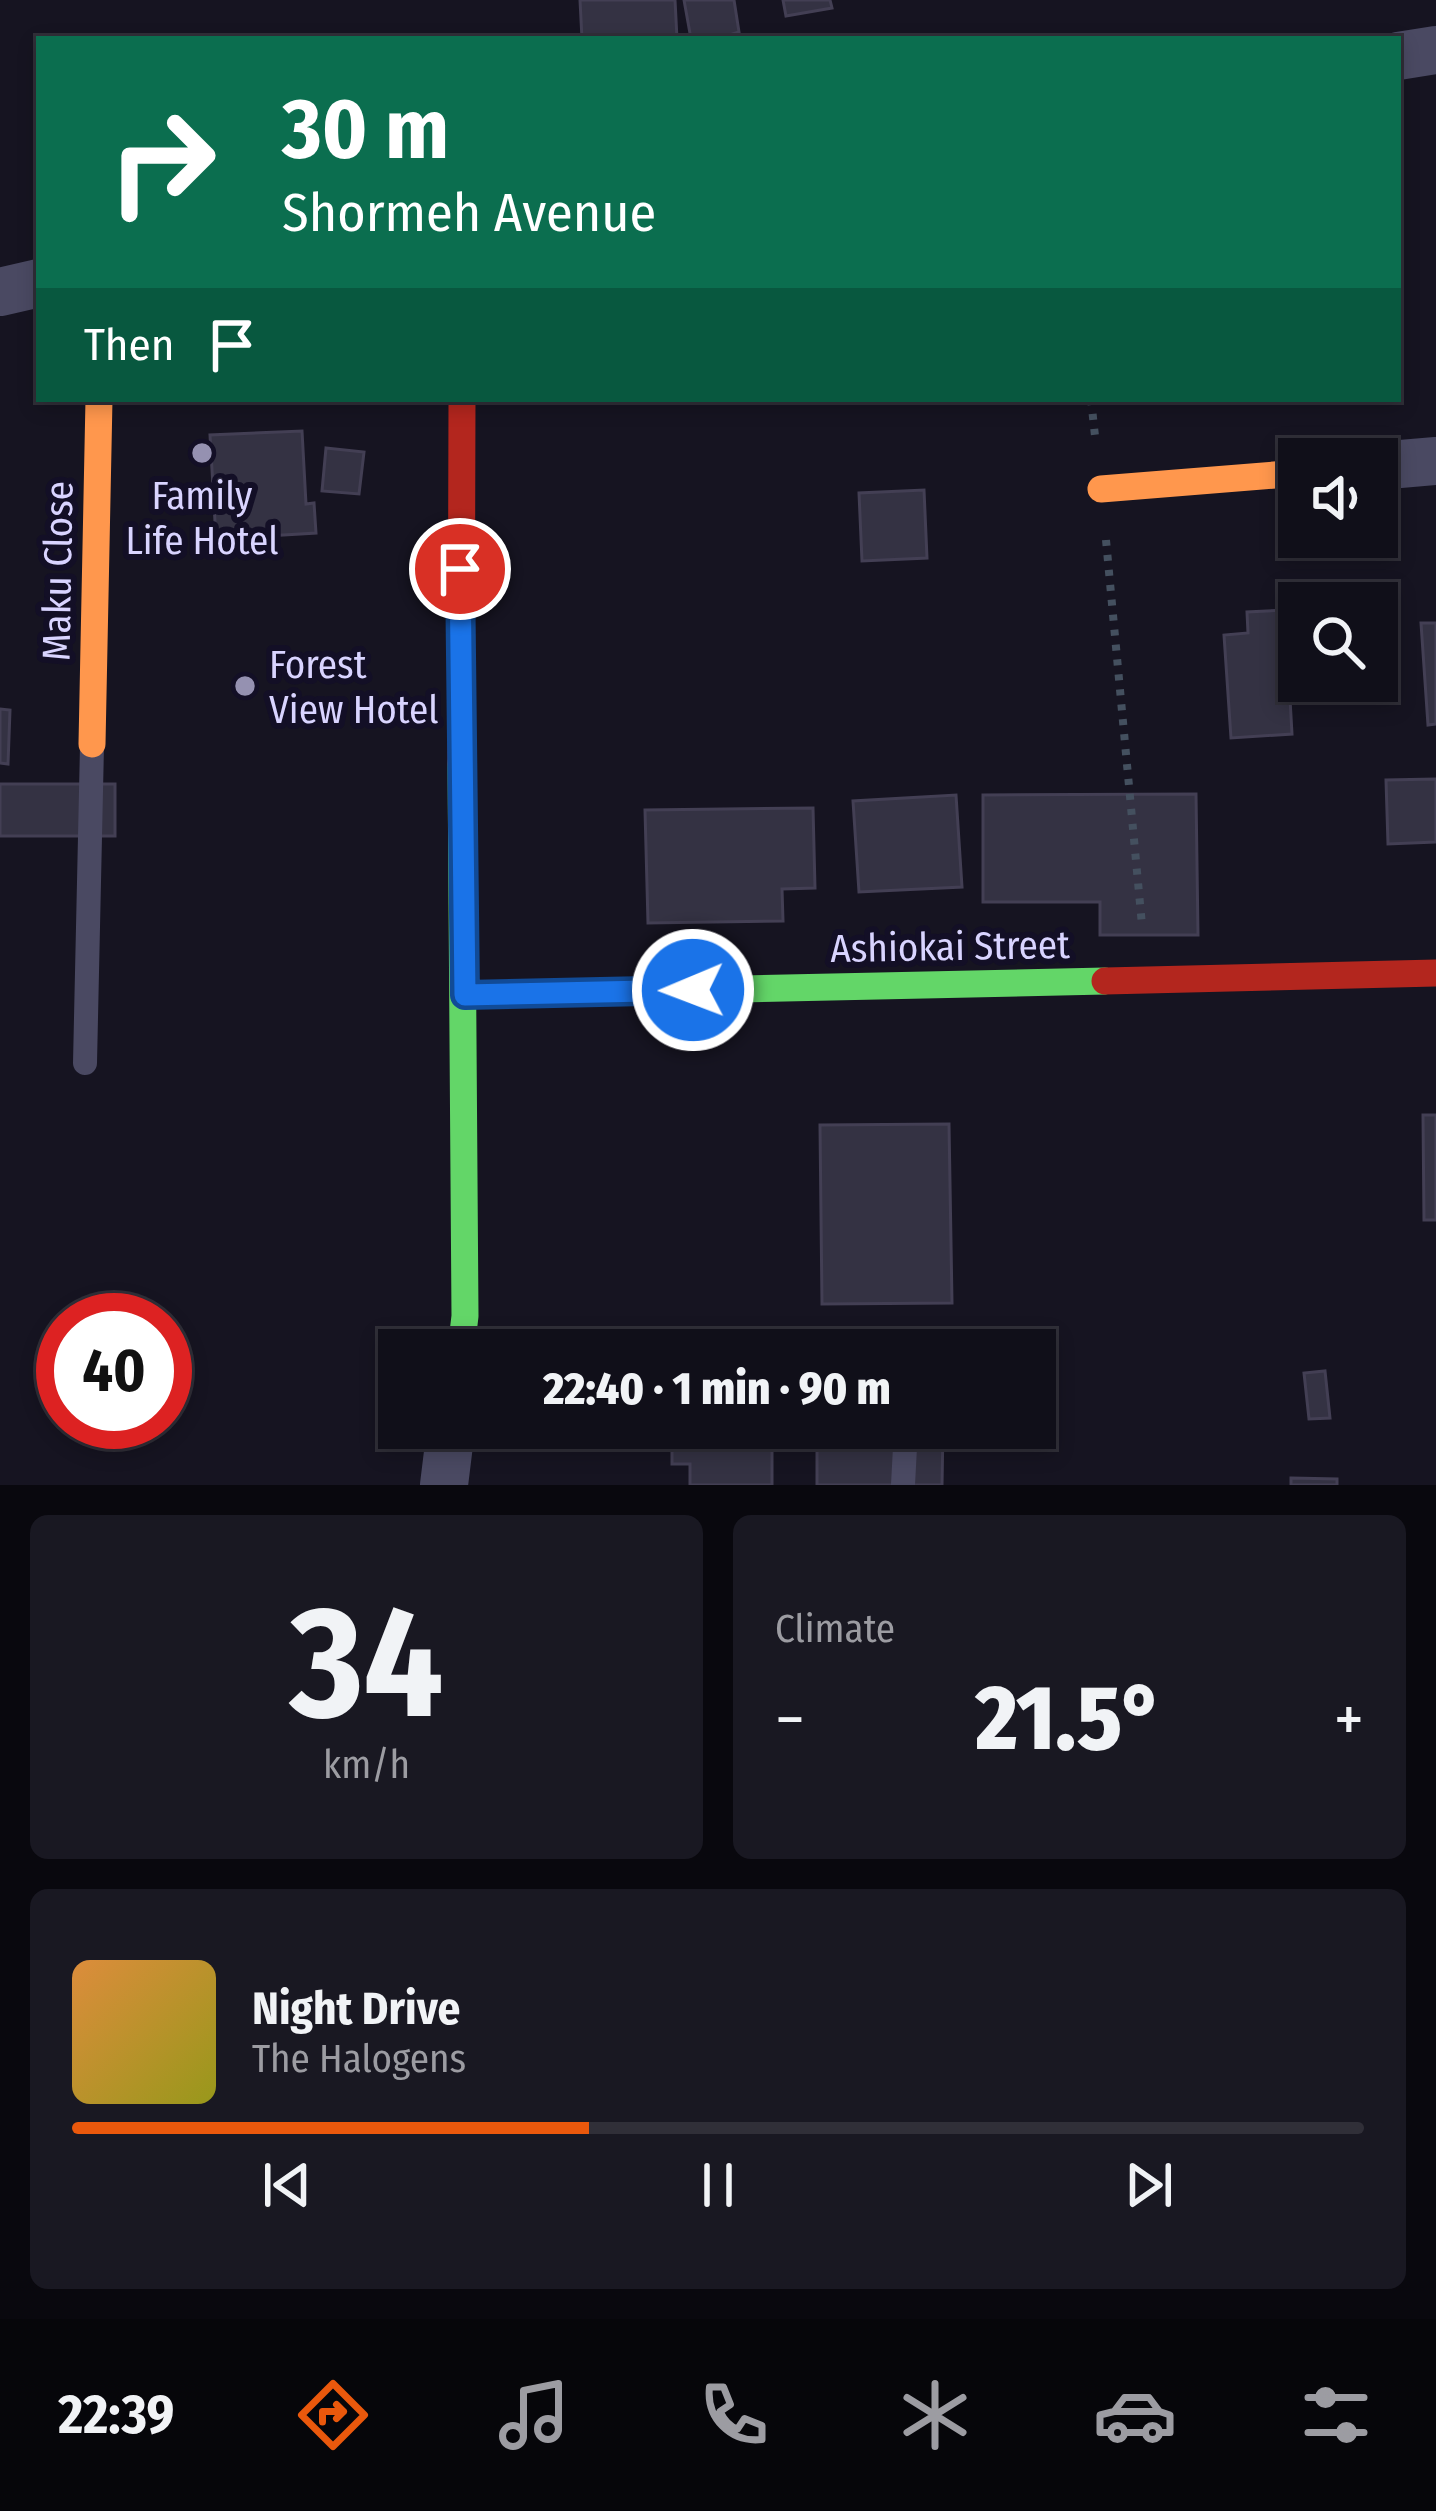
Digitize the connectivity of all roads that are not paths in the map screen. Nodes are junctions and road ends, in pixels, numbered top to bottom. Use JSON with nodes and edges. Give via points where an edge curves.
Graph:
{"nodes":[{"id":1,"x":1436,"y":50,"type":"edge"},
{"id":2,"x":1401,"y":56,"type":"edge"},
{"id":3,"x":36,"y":284,"type":"edge"},
{"id":4,"x":0,"y":292,"type":"edge"},
{"id":5,"x":99,"y":402,"type":"edge"},
{"id":6,"x":463,"y":402,"type":"edge"},
{"id":7,"x":1436,"y":461,"type":"edge"},
{"id":8,"x":1398,"y":464,"type":"edge"},
{"id":9,"x":1278,"y":474,"type":"edge"},
{"id":10,"x":1101,"y":489,"type":"road end"},
{"id":11,"x":92,"y":744,"type":"joint"},
{"id":12,"x":1436,"y":973,"type":"edge"},
{"id":13,"x":465,"y":995,"type":"junction"},
{"id":14,"x":85,"y":1063,"type":"dead end"},
{"id":15,"x":463,"y":1329,"type":"edge"},
{"id":16,"x":448,"y":1449,"type":"edge"},
{"id":17,"x":905,"y":1449,"type":"edge"},
{"id":18,"x":444,"y":1485,"type":"edge"},
{"id":19,"x":902,"y":1485,"type":"edge"}],
"edges":[{"from":1,"to":2,"type":"street"},
{"from":3,"to":4,"type":"street"},
{"from":5,"to":11,"type":"street","name":"Maku Close"},
{"from":6,"to":13,"type":"street"},
{"from":7,"to":8,"type":"street"},
{"from":9,"to":10,"type":"street"},
{"from":11,"to":14,"type":"lane"},
{"from":12,"to":13,"type":"street","name":"Ashiokai Street"},
{"from":13,"to":15,"type":"street"},
{"from":16,"to":18,"type":"street"},
{"from":17,"to":19,"type":"lane"}]}
